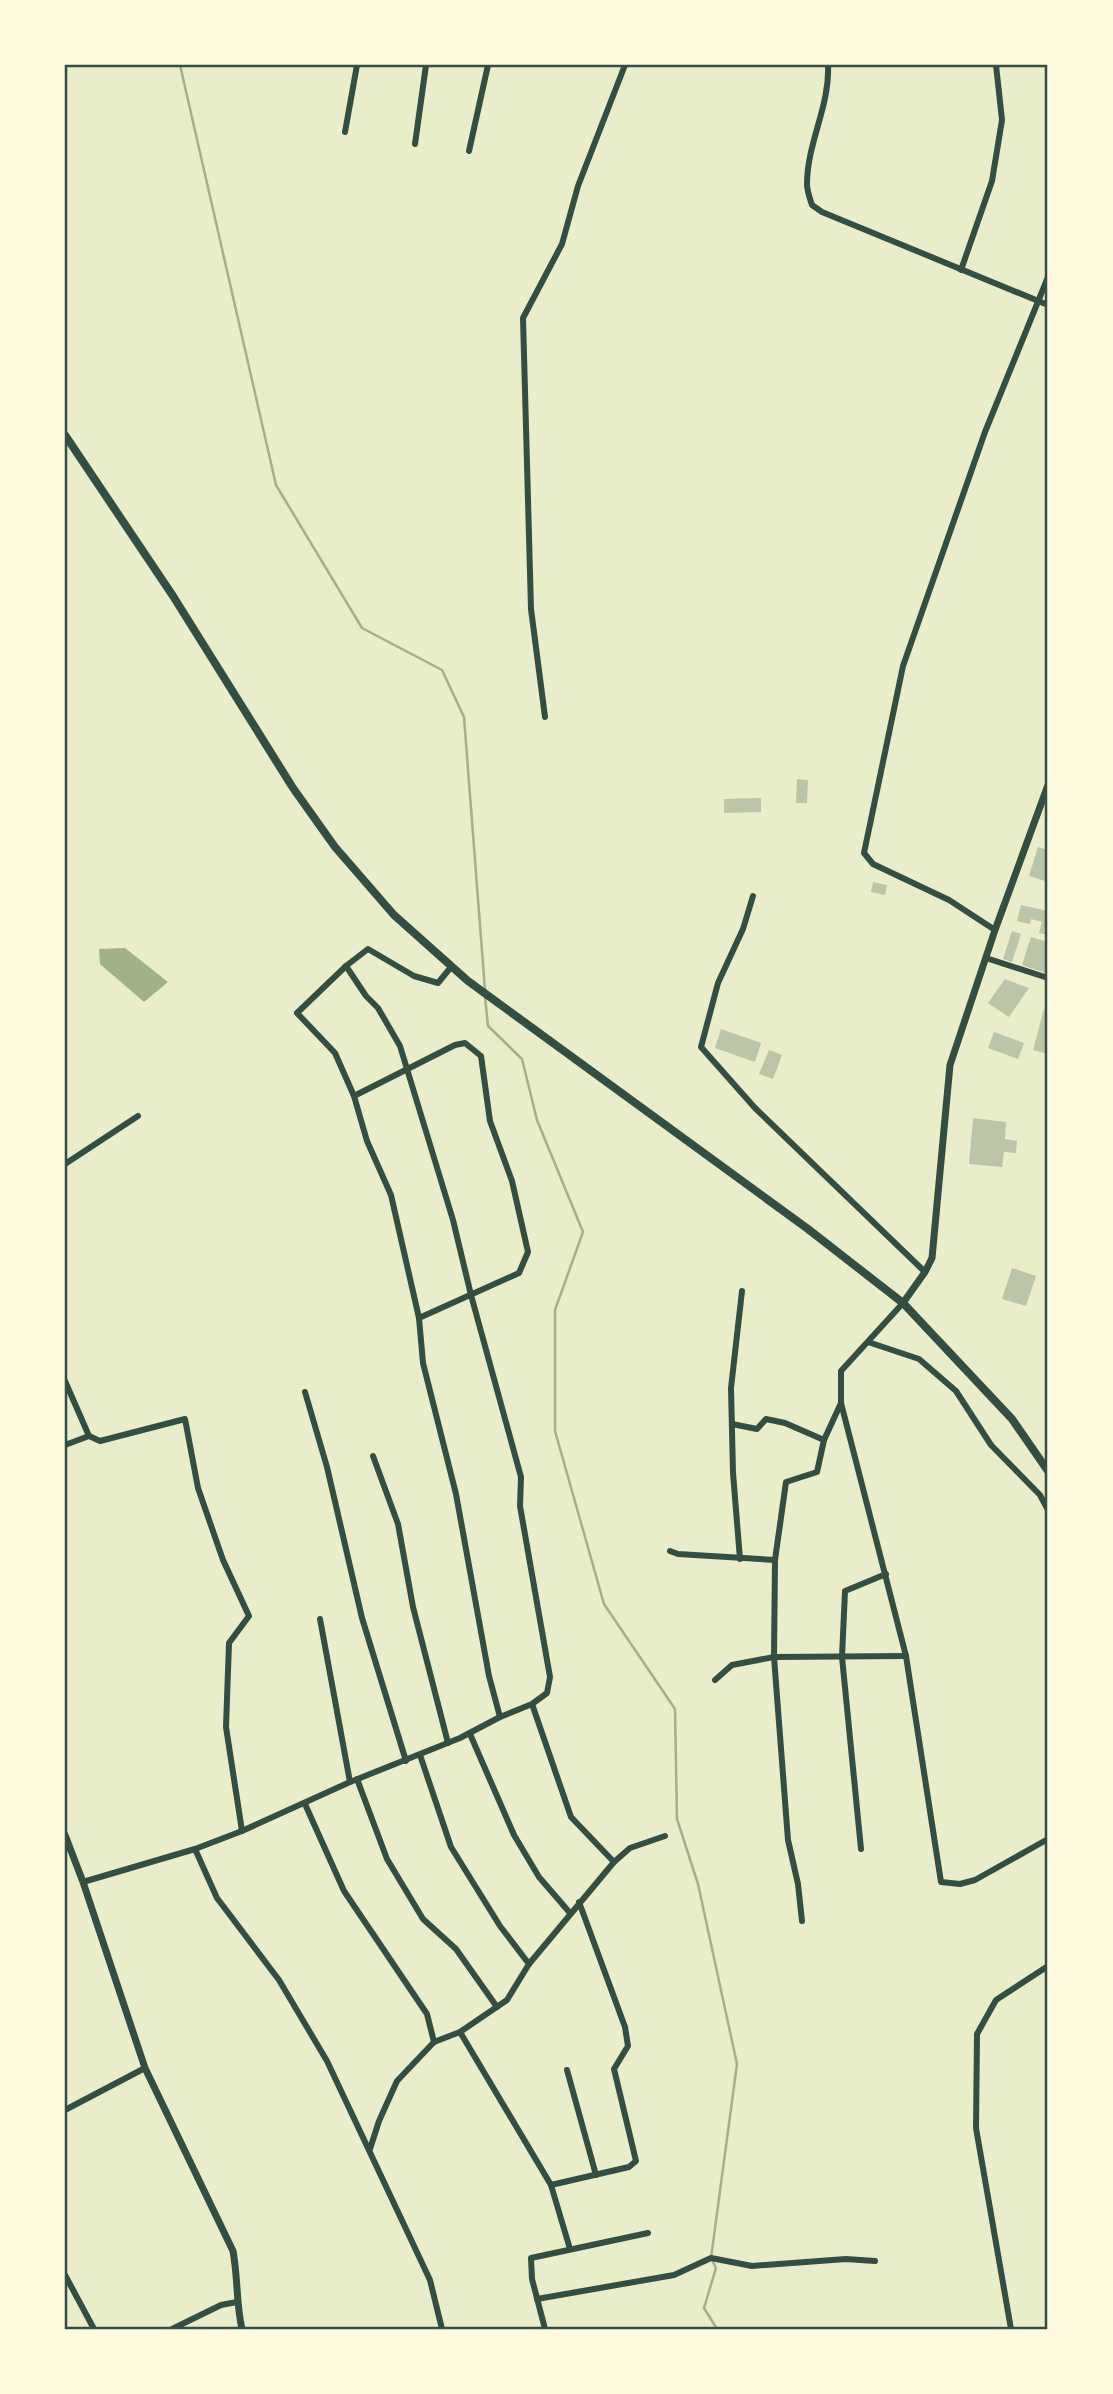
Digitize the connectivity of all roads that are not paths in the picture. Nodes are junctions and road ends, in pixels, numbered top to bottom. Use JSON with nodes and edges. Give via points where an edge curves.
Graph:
{"nodes":[{"id":1,"x":358,"y":65,"type":"edge"},
{"id":2,"x":426,"y":65,"type":"edge"},
{"id":3,"x":488,"y":65,"type":"edge"},
{"id":4,"x":625,"y":65,"type":"edge"},
{"id":5,"x":828,"y":65,"type":"edge"},
{"id":6,"x":996,"y":65,"type":"edge"},
{"id":7,"x":345,"y":132,"type":"dead end"},
{"id":8,"x":415,"y":144,"type":"dead end"},
{"id":9,"x":469,"y":151,"type":"dead end"},
{"id":10,"x":961,"y":270,"type":"junction"},
{"id":11,"x":1048,"y":277,"type":"edge"},
{"id":12,"x":1040,"y":301,"type":"junction"},
{"id":13,"x":1048,"y":304,"type":"edge"},
{"id":14,"x":65,"y":435,"type":"edge"},
{"id":15,"x":545,"y":717,"type":"dead end"},
{"id":16,"x":1048,"y":785,"type":"edge"},
{"id":17,"x":753,"y":895,"type":"dead end"},
{"id":18,"x":995,"y":930,"type":"junction"},
{"id":19,"x":986,"y":958,"type":"junction"},
{"id":20,"x":346,"y":966,"type":"junction"},
{"id":21,"x":451,"y":967,"type":"junction"},
{"id":22,"x":1048,"y":978,"type":"edge"},
{"id":23,"x":408,"y":1070,"type":"junction"},
{"id":24,"x":354,"y":1096,"type":"junction"},
{"id":25,"x":138,"y":1116,"type":"dead end"},
{"id":26,"x":65,"y":1164,"type":"edge"},
{"id":27,"x":925,"y":1272,"type":"junction"},
{"id":28,"x":742,"y":1291,"type":"dead end"},
{"id":29,"x":471,"y":1295,"type":"junction"},
{"id":30,"x":903,"y":1303,"type":"junction"},
{"id":31,"x":419,"y":1318,"type":"junction"},
{"id":32,"x":868,"y":1342,"type":"junction"},
{"id":33,"x":65,"y":1381,"type":"edge"},
{"id":34,"x":306,"y":1392,"type":"dead end"},
{"id":35,"x":841,"y":1403,"type":"junction"},
{"id":36,"x":732,"y":1424,"type":"junction"},
{"id":37,"x":89,"y":1436,"type":"junction"},
{"id":38,"x":824,"y":1440,"type":"junction"},
{"id":39,"x":65,"y":1445,"type":"edge"},
{"id":40,"x":373,"y":1456,"type":"dead end"},
{"id":41,"x":1048,"y":1471,"type":"edge"},
{"id":42,"x":1048,"y":1510,"type":"edge"},
{"id":43,"x":670,"y":1551,"type":"dead end"},
{"id":44,"x":740,"y":1559,"type":"junction"},
{"id":45,"x":775,"y":1560,"type":"junction"},
{"id":46,"x":886,"y":1574,"type":"junction"},
{"id":47,"x":320,"y":1619,"type":"dead end"},
{"id":48,"x":906,"y":1656,"type":"junction"},
{"id":49,"x":774,"y":1657,"type":"junction"},
{"id":50,"x":842,"y":1657,"type":"junction"},
{"id":51,"x":715,"y":1681,"type":"dead end"},
{"id":52,"x":532,"y":1704,"type":"junction"},
{"id":53,"x":500,"y":1717,"type":"junction"},
{"id":54,"x":470,"y":1734,"type":"junction"},
{"id":55,"x":448,"y":1744,"type":"junction"},
{"id":56,"x":421,"y":1755,"type":"junction"},
{"id":57,"x":406,"y":1761,"type":"junction"},
{"id":58,"x":357,"y":1780,"type":"junction"},
{"id":59,"x":349,"y":1782,"type":"junction"},
{"id":60,"x":305,"y":1804,"type":"junction"},
{"id":61,"x":242,"y":1831,"type":"junction"},
{"id":62,"x":65,"y":1835,"type":"edge"},
{"id":63,"x":665,"y":1836,"type":"dead end"},
{"id":64,"x":1048,"y":1841,"type":"edge"},
{"id":65,"x":195,"y":1849,"type":"junction"},
{"id":66,"x":861,"y":1849,"type":"dead end"},
{"id":67,"x":614,"y":1862,"type":"junction"},
{"id":68,"x":83,"y":1882,"type":"junction"},
{"id":69,"x":579,"y":1902,"type":"junction"},
{"id":70,"x":570,"y":1913,"type":"junction"},
{"id":71,"x":802,"y":1921,"type":"dead end"},
{"id":72,"x":530,"y":1964,"type":"junction"},
{"id":73,"x":1048,"y":1966,"type":"edge"},
{"id":74,"x":497,"y":2007,"type":"junction"},
{"id":75,"x":460,"y":2032,"type":"junction"},
{"id":76,"x":434,"y":2042,"type":"junction"},
{"id":77,"x":145,"y":2067,"type":"junction"},
{"id":78,"x":567,"y":2070,"type":"dead end"},
{"id":79,"x":65,"y":2110,"type":"edge"},
{"id":80,"x":370,"y":2149,"type":"junction"},
{"id":81,"x":596,"y":2175,"type":"junction"},
{"id":82,"x":551,"y":2185,"type":"junction"},
{"id":83,"x":648,"y":2233,"type":"dead end"},
{"id":84,"x":570,"y":2249,"type":"junction"},
{"id":85,"x":875,"y":2261,"type":"dead end"},
{"id":86,"x":65,"y":2275,"type":"edge"},
{"id":87,"x":537,"y":2299,"type":"junction"},
{"id":88,"x":237,"y":2302,"type":"junction"},
{"id":89,"x":93,"y":2329,"type":"edge"},
{"id":90,"x":172,"y":2329,"type":"edge"},
{"id":91,"x":243,"y":2329,"type":"edge"},
{"id":92,"x":442,"y":2329,"type":"edge"},
{"id":93,"x":545,"y":2329,"type":"edge"},
{"id":94,"x":1011,"y":2329,"type":"edge"}],
"edges":[{"from":1,"to":7,"type":"street"},
{"from":2,"to":8,"type":"street"},
{"from":3,"to":9,"type":"street"},
{"from":4,"to":15,"type":"street","via":[[578,186],[562,244],[523,318],[531,609]]},
{"from":5,"to":10,"type":"street","via":[[829,85],[806,185],[812,205]]},
{"from":6,"to":10,"type":"street","via":[[1002,120],[992,181]]},
{"from":10,"to":12,"type":"street"},
{"from":11,"to":12,"type":"street"},
{"from":12,"to":13,"type":"street"},
{"from":12,"to":18,"type":"street","via":[[985,432],[903,666],[864,853],[873,864],[949,900]]},
{"from":14,"to":21,"type":"main road","via":[[335,847],[394,915]]},
{"from":16,"to":18,"type":"street"},
{"from":17,"to":27,"type":"street","via":[[718,983],[701,1047],[755,1108]]},
{"from":18,"to":19,"type":"street"},
{"from":19,"to":22,"type":"street"},
{"from":19,"to":27,"type":"street","via":[[950,1065],[932,1258]]},
{"from":20,"to":21,"type":"street","via":[[368,949],[414,976],[438,983]]},
{"from":20,"to":23,"type":"street","via":[[378,1008]]},
{"from":20,"to":24,"type":"street","via":[[297,1013],[335,1053]]},
{"from":21,"to":30,"type":"main road"},
{"from":23,"to":24,"type":"street"},
{"from":23,"to":29,"type":"street"},
{"from":23,"to":29,"type":"street","via":[[465,1043],[481,1056],[490,1121],[512,1181],[528,1252],[519,1273]]},
{"from":24,"to":31,"type":"street","via":[[367,1141],[391,1195]]},
{"from":25,"to":26,"type":"street"},
{"from":27,"to":30,"type":"street"},
{"from":28,"to":36,"type":"street","via":[[732,1373]]},
{"from":29,"to":31,"type":"street"},
{"from":29,"to":52,"type":"street","via":[[522,1477],[520,1506],[550,1677],[547,1693]]},
{"from":30,"to":32,"type":"street"},
{"from":30,"to":41,"type":"main road","via":[[1012,1419]]},
{"from":31,"to":53,"type":"street","via":[[423,1363],[456,1494]]},
{"from":32,"to":35,"type":"street","via":[[841,1371]]},
{"from":32,"to":42,"type":"street","via":[[919,1359],[956,1391],[991,1445],[1040,1495]]},
{"from":33,"to":37,"type":"street"},
{"from":34,"to":57,"type":"street","via":[[362,1618]]},
{"from":35,"to":38,"type":"street"},
{"from":35,"to":46,"type":"street"},
{"from":36,"to":38,"type":"street","via":[[757,1429],[765,1419]]},
{"from":36,"to":44,"type":"street"},
{"from":37,"to":39,"type":"street"},
{"from":37,"to":61,"type":"street","via":[[100,1441],[185,1419],[198,1488],[249,1616],[229,1643],[226,1727]]},
{"from":38,"to":45,"type":"street","via":[[817,1472],[786,1482]]},
{"from":40,"to":55,"type":"street","via":[[398,1524],[413,1607]]},
{"from":43,"to":44,"type":"street"},
{"from":44,"to":45,"type":"street"},
{"from":45,"to":49,"type":"street"},
{"from":46,"to":48,"type":"street"},
{"from":46,"to":50,"type":"street","via":[[845,1591]]},
{"from":47,"to":59,"type":"street"},
{"from":48,"to":50,"type":"street"},
{"from":48,"to":64,"type":"street","via":[[941,1882],[975,1880]]},
{"from":49,"to":50,"type":"street"},
{"from":49,"to":51,"type":"street","via":[[732,1665]]},
{"from":49,"to":71,"type":"street","via":[[788,1840]]},
{"from":50,"to":66,"type":"street"},
{"from":52,"to":53,"type":"street"},
{"from":52,"to":67,"type":"street","via":[[571,1817]]},
{"from":53,"to":54,"type":"street"},
{"from":54,"to":55,"type":"street"},
{"from":54,"to":70,"type":"street","via":[[514,1835],[539,1877]]},
{"from":55,"to":56,"type":"street"},
{"from":56,"to":57,"type":"street"},
{"from":56,"to":72,"type":"street","via":[[451,1847],[500,1926]]},
{"from":57,"to":58,"type":"street"},
{"from":58,"to":59,"type":"street"},
{"from":58,"to":74,"type":"street","via":[[387,1859],[423,1919],[456,1949]]},
{"from":59,"to":60,"type":"street"},
{"from":60,"to":61,"type":"street"},
{"from":60,"to":76,"type":"street","via":[[344,1891],[427,2014]]},
{"from":61,"to":65,"type":"street"},
{"from":62,"to":68,"type":"street"},
{"from":63,"to":67,"type":"street","via":[[630,1848]]},
{"from":65,"to":68,"type":"street"},
{"from":65,"to":80,"type":"street","via":[[217,1898],[279,1980],[327,2061]]},
{"from":67,"to":69,"type":"street"},
{"from":68,"to":77,"type":"street"},
{"from":69,"to":70,"type":"street"},
{"from":69,"to":81,"type":"street","via":[[625,2027],[628,2046],[614,2069],[636,2161]]},
{"from":70,"to":72,"type":"street"},
{"from":72,"to":74,"type":"street","via":[[507,2000]]},
{"from":73,"to":94,"type":"street","via":[[996,2000],[977,2034],[976,2128]]},
{"from":74,"to":75,"type":"street"},
{"from":75,"to":76,"type":"street"},
{"from":75,"to":82,"type":"street"},
{"from":76,"to":80,"type":"street","via":[[397,2081]]},
{"from":77,"to":79,"type":"street"},
{"from":77,"to":88,"type":"street","via":[[233,2251]]},
{"from":78,"to":81,"type":"street"},
{"from":80,"to":92,"type":"street","via":[[430,2280]]},
{"from":81,"to":82,"type":"street"},
{"from":82,"to":84,"type":"street"},
{"from":83,"to":84,"type":"street"},
{"from":84,"to":87,"type":"street","via":[[531,2258]]},
{"from":85,"to":87,"type":"street","via":[[752,2266],[711,2258],[674,2275]]},
{"from":86,"to":89,"type":"street"},
{"from":87,"to":93,"type":"street"},
{"from":88,"to":90,"type":"street"},
{"from":88,"to":91,"type":"street"}]}
